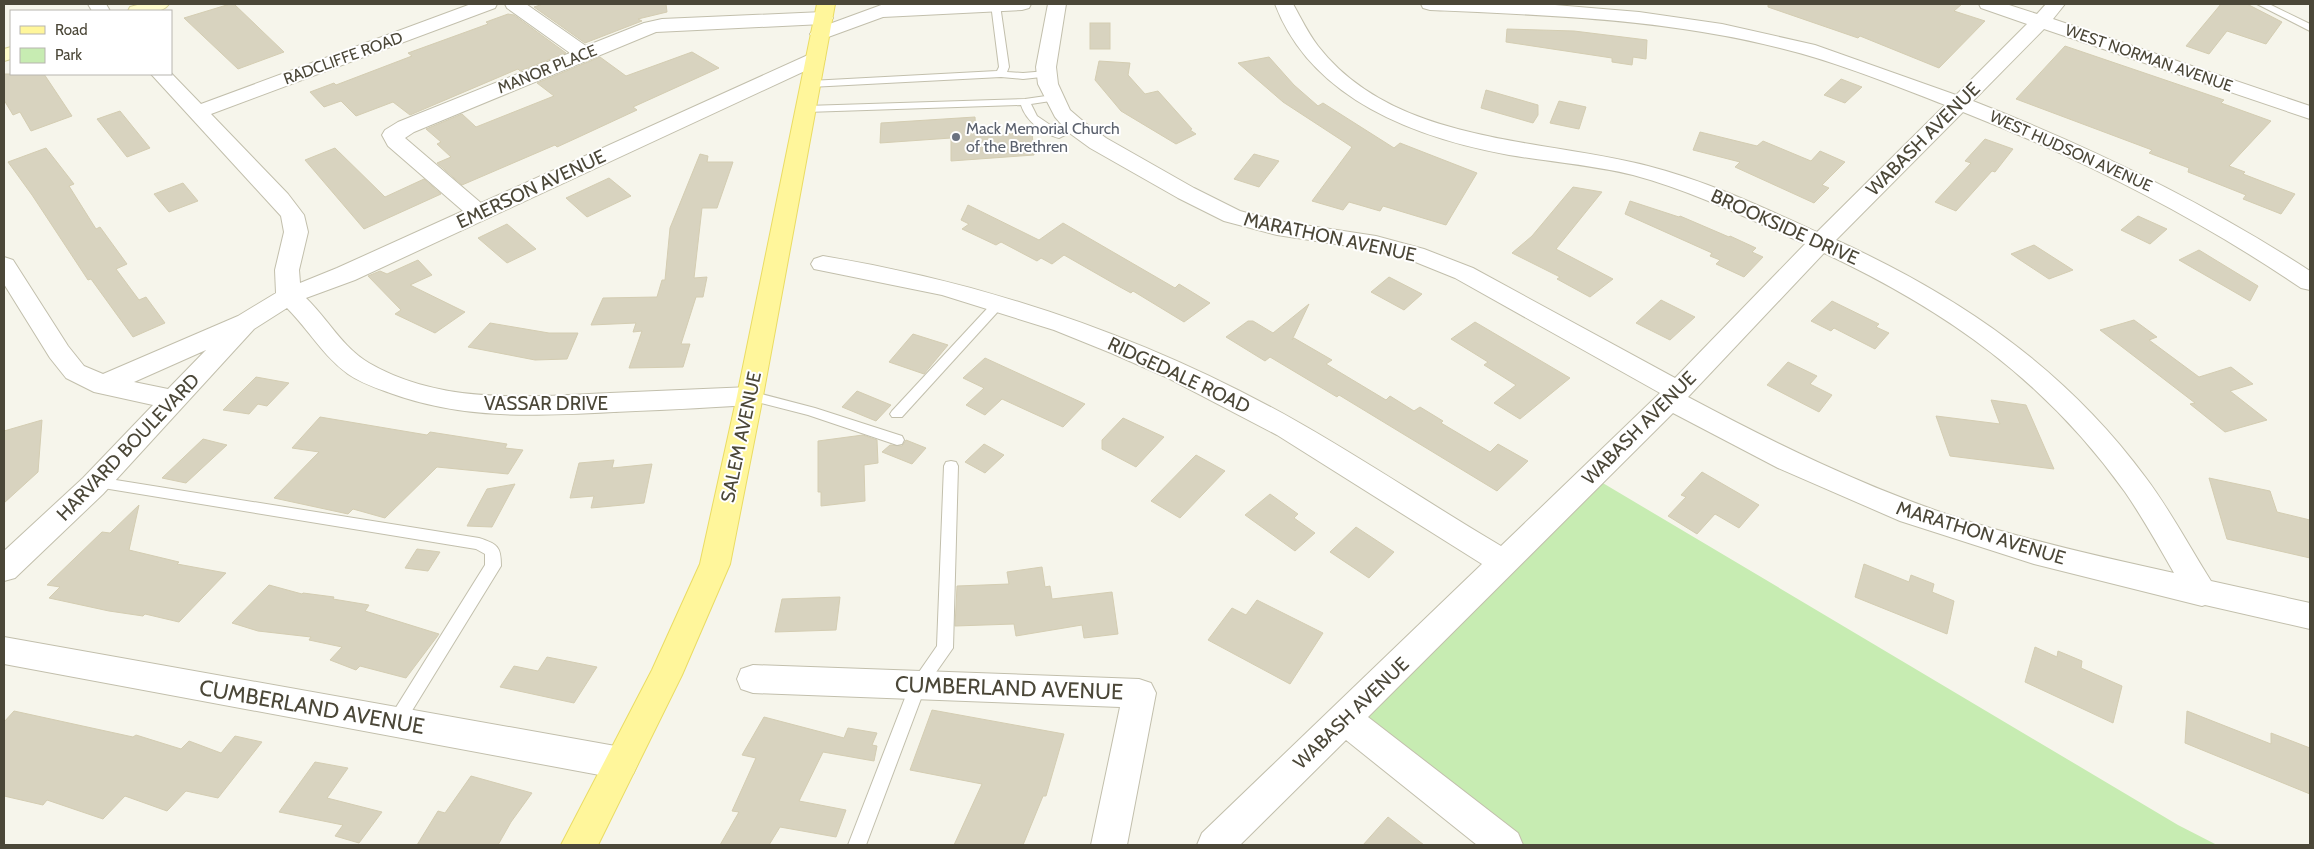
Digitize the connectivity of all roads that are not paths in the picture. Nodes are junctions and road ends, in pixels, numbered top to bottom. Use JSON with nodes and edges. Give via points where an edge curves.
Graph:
{"nodes":[{"id":1,"x":160,"y":4,"type":"edge"},
{"id":2,"x":488,"y":4,"type":"edge"},
{"id":3,"x":514,"y":4,"type":"edge"},
{"id":4,"x":1022,"y":4,"type":"edge"},
{"id":5,"x":1057,"y":4,"type":"edge"},
{"id":6,"x":1284,"y":4,"type":"edge"},
{"id":7,"x":1430,"y":4,"type":"edge"},
{"id":8,"x":1988,"y":4,"type":"edge"},
{"id":9,"x":2262,"y":4,"type":"edge"},
{"id":10,"x":995,"y":5,"type":"junction"},
{"id":11,"x":893,"y":8,"type":"edge"},
{"id":12,"x":140,"y":10,"type":"edge"},
{"id":13,"x":1658,"y":12,"type":"edge"},
{"id":14,"x":2048,"y":13,"type":"edge"},
{"id":15,"x":2310,"y":28,"type":"edge"},
{"id":16,"x":816,"y":51,"type":"edge"},
{"id":17,"x":584,"y":54,"type":"junction"},
{"id":18,"x":1002,"y":74,"type":"junction"},
{"id":19,"x":1047,"y":74,"type":"junction"},
{"id":20,"x":162,"y":75,"type":"edge"},
{"id":21,"x":1053,"y":98,"type":"junction"},
{"id":22,"x":1025,"y":102,"type":"junction"},
{"id":23,"x":1959,"y":103,"type":"junction"},
{"id":24,"x":198,"y":112,"type":"junction"},
{"id":25,"x":2310,"y":113,"type":"edge"},
{"id":26,"x":1076,"y":127,"type":"junction"},
{"id":27,"x":479,"y":213,"type":"junction"},
{"id":28,"x":1820,"y":243,"type":"junction"},
{"id":29,"x":823,"y":264,"type":"dead end"},
{"id":30,"x":4,"y":265,"type":"edge"},
{"id":31,"x":2310,"y":282,"type":"edge"},
{"id":32,"x":289,"y":296,"type":"junction"},
{"id":33,"x":999,"y":303,"type":"junction"},
{"id":34,"x":247,"y":322,"type":"junction"},
{"id":35,"x":104,"y":385,"type":"junction"},
{"id":36,"x":1674,"y":395,"type":"junction"},
{"id":37,"x":750,"y":396,"type":"junction"},
{"id":38,"x":173,"y":400,"type":"junction"},
{"id":39,"x":897,"y":414,"type":"dead end"},
{"id":40,"x":897,"y":440,"type":"dead end"},
{"id":41,"x":951,"y":466,"type":"dead end"},
{"id":42,"x":97,"y":482,"type":"junction"},
{"id":43,"x":1502,"y":562,"type":"junction"},
{"id":44,"x":4,"y":569,"type":"edge"},
{"id":45,"x":2202,"y":593,"type":"junction"},
{"id":46,"x":2310,"y":616,"type":"edge"},
{"id":47,"x":4,"y":650,"type":"edge"},
{"id":48,"x":752,"y":679,"type":"dead end"},
{"id":49,"x":918,"y":684,"type":"junction"},
{"id":50,"x":1345,"y":719,"type":"junction"},
{"id":51,"x":396,"y":722,"type":"junction"},
{"id":52,"x":621,"y":763,"type":"junction"},
{"id":53,"x":579,"y":845,"type":"edge"},
{"id":54,"x":857,"y":845,"type":"edge"},
{"id":55,"x":1109,"y":845,"type":"edge"},
{"id":56,"x":1215,"y":845,"type":"edge"},
{"id":57,"x":1505,"y":845,"type":"edge"}],
"edges":[{"from":1,"to":12,"type":"street"},
{"from":2,"to":24,"type":"street","name":"RADCLIFFE ROAD"},
{"from":3,"to":17,"type":"street"},
{"from":4,"to":10,"type":"street"},
{"from":5,"to":19,"type":"street","name":"MARATHON AVENUE"},
{"from":6,"to":28,"type":"street","name":"BROOKSIDE DRIVE","via":[[1296,30],[1322,64],[1342,82],[1390,110],[1441,131],[1480,142],[1620,165],[1679,182],[1720,197]]},
{"from":7,"to":13,"type":"street","name":"WEST HUDSON AVENUE"},
{"from":8,"to":14,"type":"street","name":"WEST NORMAN AVENUE"},
{"from":9,"to":15,"type":"lane"},
{"from":10,"to":11,"type":"street"},
{"from":10,"to":18,"type":"lane","via":[[1004,67]]},
{"from":11,"to":16,"type":"street","name":"EMERSON AVENUE"},
{"from":13,"to":23,"type":"street","name":"WEST HUDSON AVENUE","via":[[1807,49]]},
{"from":14,"to":23,"type":"street","name":"WABASH AVENUE"},
{"from":14,"to":25,"type":"street","name":"WEST NORMAN AVENUE"},
{"from":16,"to":17,"type":"street","name":"MANOR PLACE","via":[[662,25]]},
{"from":16,"to":18,"type":"lane"},
{"from":16,"to":22,"type":"lane"},
{"from":16,"to":27,"type":"street","name":"EMERSON AVENUE"},
{"from":16,"to":37,"type":"main road","name":"SALEM AVENUE"},
{"from":17,"to":27,"type":"street","name":"MANOR PLACE","via":[[393,135]]},
{"from":18,"to":19,"type":"lane"},
{"from":19,"to":21,"type":"street","name":"MARATHON AVENUE"},
{"from":20,"to":24,"type":"street"},
{"from":21,"to":22,"type":"lane"},
{"from":21,"to":26,"type":"street","name":"MARATHON AVENUE"},
{"from":22,"to":26,"type":"lane","via":[[1026,110],[1034,120],[1059,135]]},
{"from":23,"to":28,"type":"street","name":"WABASH AVENUE"},
{"from":23,"to":31,"type":"street","name":"WEST HUDSON AVENUE","via":[[2034,131],[2136,178],[2198,211]]},
{"from":24,"to":32,"type":"street","via":[[292,215],[296,232],[287,270]]},
{"from":26,"to":36,"type":"street","name":"MARATHON AVENUE","via":[[1186,194],[1232,216],[1277,228],[1376,243],[1464,273]]},
{"from":27,"to":32,"type":"street","name":"EMERSON AVENUE","via":[[346,274]]},
{"from":28,"to":36,"type":"street","name":"WABASH AVENUE"},
{"from":28,"to":45,"type":"street","name":"BROOKSIDE DRIVE","via":[[1930,298],[2004,349],[2051,389],[2125,471]]},
{"from":29,"to":33,"type":"street","name":"RIDGEDALE ROAD","via":[[924,282]]},
{"from":30,"to":35,"type":"street","via":[[75,372]]},
{"from":32,"to":34,"type":"street","name":"EMERSON AVENUE"},
{"from":32,"to":37,"type":"street","name":"VASSAR DRIVE","via":[[309,315],[330,345],[359,369],[416,393],[448,400],[530,407]]},
{"from":33,"to":39,"type":"lane"},
{"from":33,"to":43,"type":"street","name":"RIDGEDALE ROAD","via":[[1132,351],[1226,395],[1350,465]]},
{"from":34,"to":35,"type":"street"},
{"from":34,"to":38,"type":"street","name":"HARVARD BOULEVARD"},
{"from":35,"to":38,"type":"street"},
{"from":36,"to":43,"type":"street","name":"WABASH AVENUE"},
{"from":36,"to":45,"type":"street","name":"MARATHON AVENUE","via":[[1785,460],[1928,519],[2023,548]]},
{"from":37,"to":40,"type":"lane","via":[[810,411]]},
{"from":37,"to":52,"type":"main road","name":"SALEM AVENUE","via":[[715,564],[666,675]]},
{"from":38,"to":42,"type":"street","name":"HARVARD BOULEVARD"},
{"from":41,"to":49,"type":"lane","via":[[945,648]]},
{"from":42,"to":44,"type":"street","name":"HARVARD BOULEVARD"},
{"from":42,"to":51,"type":"lane","via":[[479,544],[493,551],[493,566]]},
{"from":43,"to":50,"type":"street","name":"WABASH AVENUE"},
{"from":45,"to":46,"type":"street","name":"MARATHON AVENUE","via":[[2224,594]]},
{"from":47,"to":51,"type":"street","name":"CUMBERLAND AVENUE"},
{"from":48,"to":49,"type":"street","name":"CUMBERLAND AVENUE"},
{"from":49,"to":54,"type":"lane"},
{"from":49,"to":55,"type":"street","name":"CUMBERLAND AVENUE","via":[[1139,693]]},
{"from":50,"to":56,"type":"street","name":"WABASH AVENUE"},
{"from":50,"to":57,"type":"street"},
{"from":51,"to":52,"type":"street","name":"CUMBERLAND AVENUE"},
{"from":52,"to":53,"type":"main road","name":"SALEM AVENUE"}]}
